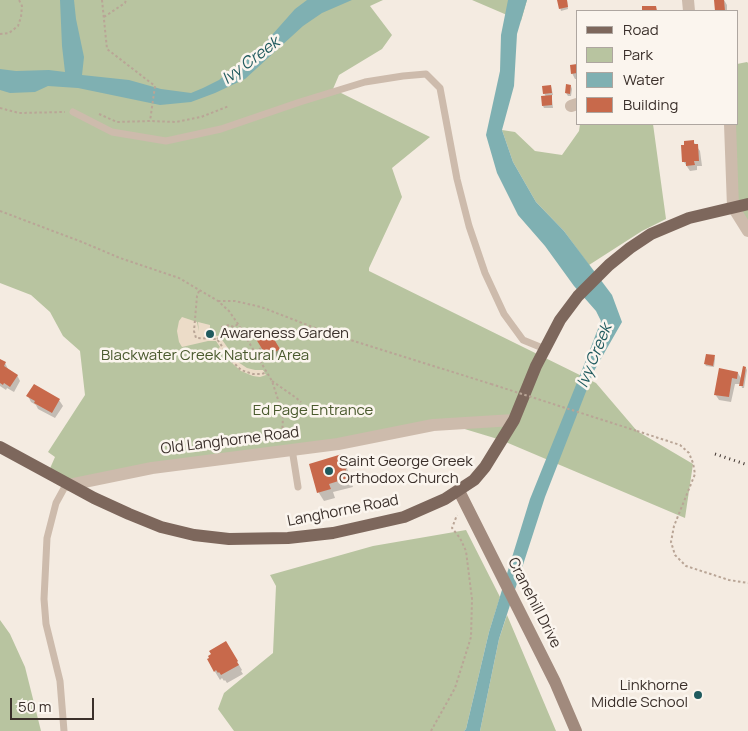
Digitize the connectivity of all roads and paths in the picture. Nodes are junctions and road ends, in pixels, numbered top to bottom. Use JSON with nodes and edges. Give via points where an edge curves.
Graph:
{"nodes":[{"id":1,"x":19,"y":0,"type":"edge"},
{"id":2,"x":102,"y":0,"type":"edge"},
{"id":3,"x":126,"y":0,"type":"edge"},
{"id":4,"x":104,"y":17,"type":"junction"},
{"id":5,"x":0,"y":34,"type":"edge"},
{"id":6,"x":229,"y":106,"type":"dead end"},
{"id":7,"x":73,"y":112,"type":"dead end"},
{"id":8,"x":730,"y":125,"type":"edge"},
{"id":9,"x":742,"y":206,"type":"edge"},
{"id":10,"x":0,"y":212,"type":"edge"},
{"id":11,"x":748,"y":231,"type":"edge"},
{"id":12,"x":199,"y":290,"type":"junction"},
{"id":13,"x":218,"y":301,"type":"junction"},
{"id":14,"x":238,"y":324,"type":"junction"},
{"id":15,"x":217,"y":339,"type":"junction"},
{"id":16,"x":261,"y":348,"type":"dead end"},
{"id":17,"x":544,"y":348,"type":"junction"},
{"id":18,"x":255,"y":352,"type":"junction"},
{"id":19,"x":267,"y":372,"type":"junction"},
{"id":20,"x":272,"y":381,"type":"junction"},
{"id":21,"x":300,"y":402,"type":"dead end"},
{"id":22,"x":514,"y":420,"type":"junction"},
{"id":23,"x":0,"y":446,"type":"edge"},
{"id":24,"x":287,"y":450,"type":"junction"},
{"id":25,"x":68,"y":484,"type":"junction"},
{"id":26,"x":298,"y":487,"type":"dead end"},
{"id":27,"x":459,"y":491,"type":"junction"},
{"id":28,"x":458,"y":515,"type":"dead end"},
{"id":29,"x":748,"y":583,"type":"edge"},
{"id":30,"x":64,"y":731,"type":"edge"},
{"id":31,"x":430,"y":731,"type":"edge"},
{"id":32,"x":576,"y":731,"type":"edge"}],
"edges":[{"from":1,"to":5,"type":"path","via":[[22,18],[18,26],[9,34]]},
{"from":2,"to":4,"type":"path"},
{"from":3,"to":4,"type":"path","via":[[125,4]]},
{"from":4,"to":6,"type":"path","via":[[107,49],[155,86],[150,121],[176,122]]},
{"from":7,"to":17,"type":"lane","via":[[112,132],[166,140],[221,129],[365,82],[426,74],[440,88],[457,179],[485,273],[504,314],[523,340]]},
{"from":8,"to":9,"type":"street"},
{"from":9,"to":11,"type":"street"},
{"from":9,"to":17,"type":"main road","name":"Langhorne Road","via":[[689,218],[651,234],[630,248],[578,296]]},
{"from":10,"to":12,"type":"path","via":[[178,278]]},
{"from":12,"to":13,"type":"path"},
{"from":12,"to":15,"type":"path","via":[[196,338]]},
{"from":13,"to":14,"type":"path"},
{"from":13,"to":29,"type":"path","bridge":true,"via":[[261,307],[328,333],[680,445],[688,453],[695,474],[674,526],[671,542],[676,555],[686,566]]},
{"from":14,"to":15,"type":"path","via":[[222,327],[223,335]]},
{"from":14,"to":18,"type":"path"},
{"from":15,"to":19,"type":"path","via":[[241,370],[253,374]]},
{"from":16,"to":18,"type":"path"},
{"from":17,"to":22,"type":"main road","name":"Langhorne Road"},
{"from":18,"to":19,"type":"path"},
{"from":19,"to":20,"type":"path"},
{"from":20,"to":21,"type":"path"},
{"from":20,"to":24,"type":"path","via":[[283,415]]},
{"from":22,"to":24,"type":"street","name":"Old Langhorne Road","via":[[433,425],[338,444]]},
{"from":22,"to":27,"type":"main road","name":"Langhorne Road","via":[[485,467]]},
{"from":23,"to":25,"type":"main road","name":"Langhorne Road"},
{"from":24,"to":25,"type":"street","name":"Old Langhorne Road","via":[[152,468]]},
{"from":24,"to":26,"type":"lane"},
{"from":25,"to":27,"type":"main road","name":"Langhorne Road","via":[[161,527],[229,539],[288,538],[365,526],[404,517]]},
{"from":25,"to":30,"type":"lane","via":[[56,503],[47,538],[44,599],[46,624],[60,681]]},
{"from":27,"to":32,"type":"main road","name":"Cranehill Drive","via":[[556,682]]},
{"from":28,"to":31,"type":"path","via":[[452,528],[466,552],[472,599],[471,637],[455,688]]}]}
